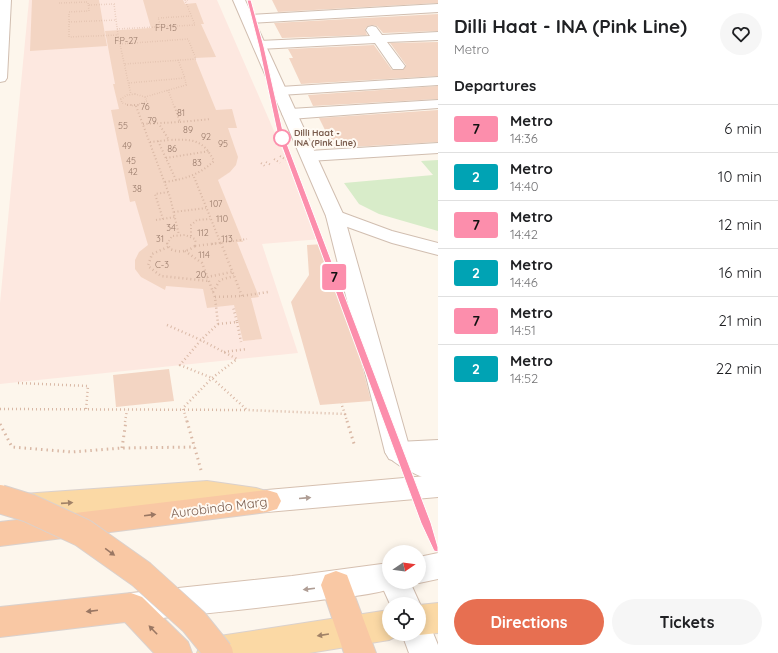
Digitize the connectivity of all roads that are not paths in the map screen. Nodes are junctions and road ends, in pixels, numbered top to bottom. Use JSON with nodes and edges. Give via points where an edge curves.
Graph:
{"nodes":[{"id":1,"x":5,"y":0,"type":"edge"},
{"id":2,"x":433,"y":0,"type":"edge"},
{"id":3,"x":354,"y":5,"type":"edge"},
{"id":4,"x":438,"y":8,"type":"edge"},
{"id":5,"x":243,"y":9,"type":"edge"},
{"id":6,"x":2,"y":22,"type":"edge"},
{"id":7,"x":438,"y":36,"type":"edge"},
{"id":8,"x":379,"y":38,"type":"junction"},
{"id":9,"x":438,"y":47,"type":"edge"},
{"id":10,"x":281,"y":49,"type":"junction"},
{"id":11,"x":262,"y":50,"type":"junction"},
{"id":12,"x":387,"y":50,"type":"junction"},
{"id":13,"x":1,"y":56,"type":"edge"},
{"id":14,"x":398,"y":66,"type":"dead end"},
{"id":15,"x":0,"y":78,"type":"edge"},
{"id":16,"x":438,"y":81,"type":"edge"},
{"id":17,"x":280,"y":90,"type":"junction"},
{"id":18,"x":438,"y":104,"type":"edge"},
{"id":19,"x":290,"y":114,"type":"junction"},
{"id":20,"x":438,"y":148,"type":"edge"},
{"id":21,"x":309,"y":156,"type":"junction"},
{"id":22,"x":335,"y":216,"type":"junction"},
{"id":23,"x":438,"y":249,"type":"edge"},
{"id":24,"x":438,"y":450,"type":"edge"},
{"id":25,"x":398,"y":452,"type":"junction"},
{"id":26,"x":438,"y":472,"type":"edge"},
{"id":27,"x":438,"y":486,"type":"edge"},
{"id":28,"x":0,"y":499,"type":"edge"},
{"id":29,"x":267,"y":501,"type":"junction"},
{"id":30,"x":0,"y":508,"type":"edge"},
{"id":31,"x":0,"y":534,"type":"edge"},
{"id":32,"x":438,"y":566,"type":"edge"},
{"id":33,"x":426,"y":569,"type":"edge"},
{"id":34,"x":382,"y":577,"type":"edge"},
{"id":35,"x":336,"y":585,"type":"junction"},
{"id":36,"x":131,"y":607,"type":"junction"},
{"id":37,"x":438,"y":618,"type":"edge"},
{"id":38,"x":426,"y":619,"type":"edge"},
{"id":39,"x":0,"y":622,"type":"edge"},
{"id":40,"x":382,"y":629,"type":"edge"},
{"id":41,"x":421,"y":641,"type":"edge"},
{"id":42,"x":356,"y":642,"type":"edge"},
{"id":43,"x":176,"y":653,"type":"edge"},
{"id":44,"x":213,"y":653,"type":"edge"},
{"id":45,"x":219,"y":653,"type":"edge"},
{"id":46,"x":425,"y":653,"type":"edge"}],
"edges":[{"from":1,"to":6,"type":"street"},
{"from":2,"to":3,"type":"street"},
{"from":3,"to":4,"type":"street"},
{"from":3,"to":5,"type":"street","via":[[265,13]]},
{"from":3,"to":8,"type":"street"},
{"from":5,"to":11,"type":"street"},
{"from":6,"to":13,"type":"street"},
{"from":7,"to":8,"type":"street"},
{"from":8,"to":10,"type":"street"},
{"from":8,"to":12,"type":"street"},
{"from":9,"to":12,"type":"street"},
{"from":10,"to":11,"type":"street"},
{"from":10,"to":12,"type":"street"},
{"from":11,"to":17,"type":"street"},
{"from":12,"to":14,"type":"street"},
{"from":13,"to":15,"type":"street"},
{"from":16,"to":17,"type":"street"},
{"from":17,"to":19,"type":"street"},
{"from":18,"to":19,"type":"street"},
{"from":19,"to":21,"type":"street"},
{"from":20,"to":21,"type":"street"},
{"from":21,"to":22,"type":"street"},
{"from":22,"to":23,"type":"street","via":[[373,232]]},
{"from":22,"to":25,"type":"street"},
{"from":24,"to":25,"type":"street"},
{"from":25,"to":26,"type":"street"},
{"from":29,"to":27,"type":"street","name":"Aurobindo Marg","one_way":true},
{"from":28,"to":45,"type":"highway","one_way":true,"bridge":true,"via":[[29,508],[83,533],[141,574],[194,622]]},
{"from":30,"to":29,"type":"main road","one_way":true,"via":[[207,492]]},
{"from":31,"to":29,"type":"highway","name":"Aurobindo Marg","one_way":true},
{"from":32,"to":33,"type":"street"},
{"from":34,"to":35,"type":"street"},
{"from":35,"to":36,"type":"street","one_way":true},
{"from":35,"to":42,"type":"highway"},
{"from":36,"to":39,"type":"highway","one_way":true},
{"from":43,"to":36,"type":"highway","one_way":true},
{"from":37,"to":38,"type":"main road"},
{"from":40,"to":42,"type":"main road"},
{"from":41,"to":46,"type":"street"},
{"from":42,"to":44,"type":"main road","one_way":true}]}
